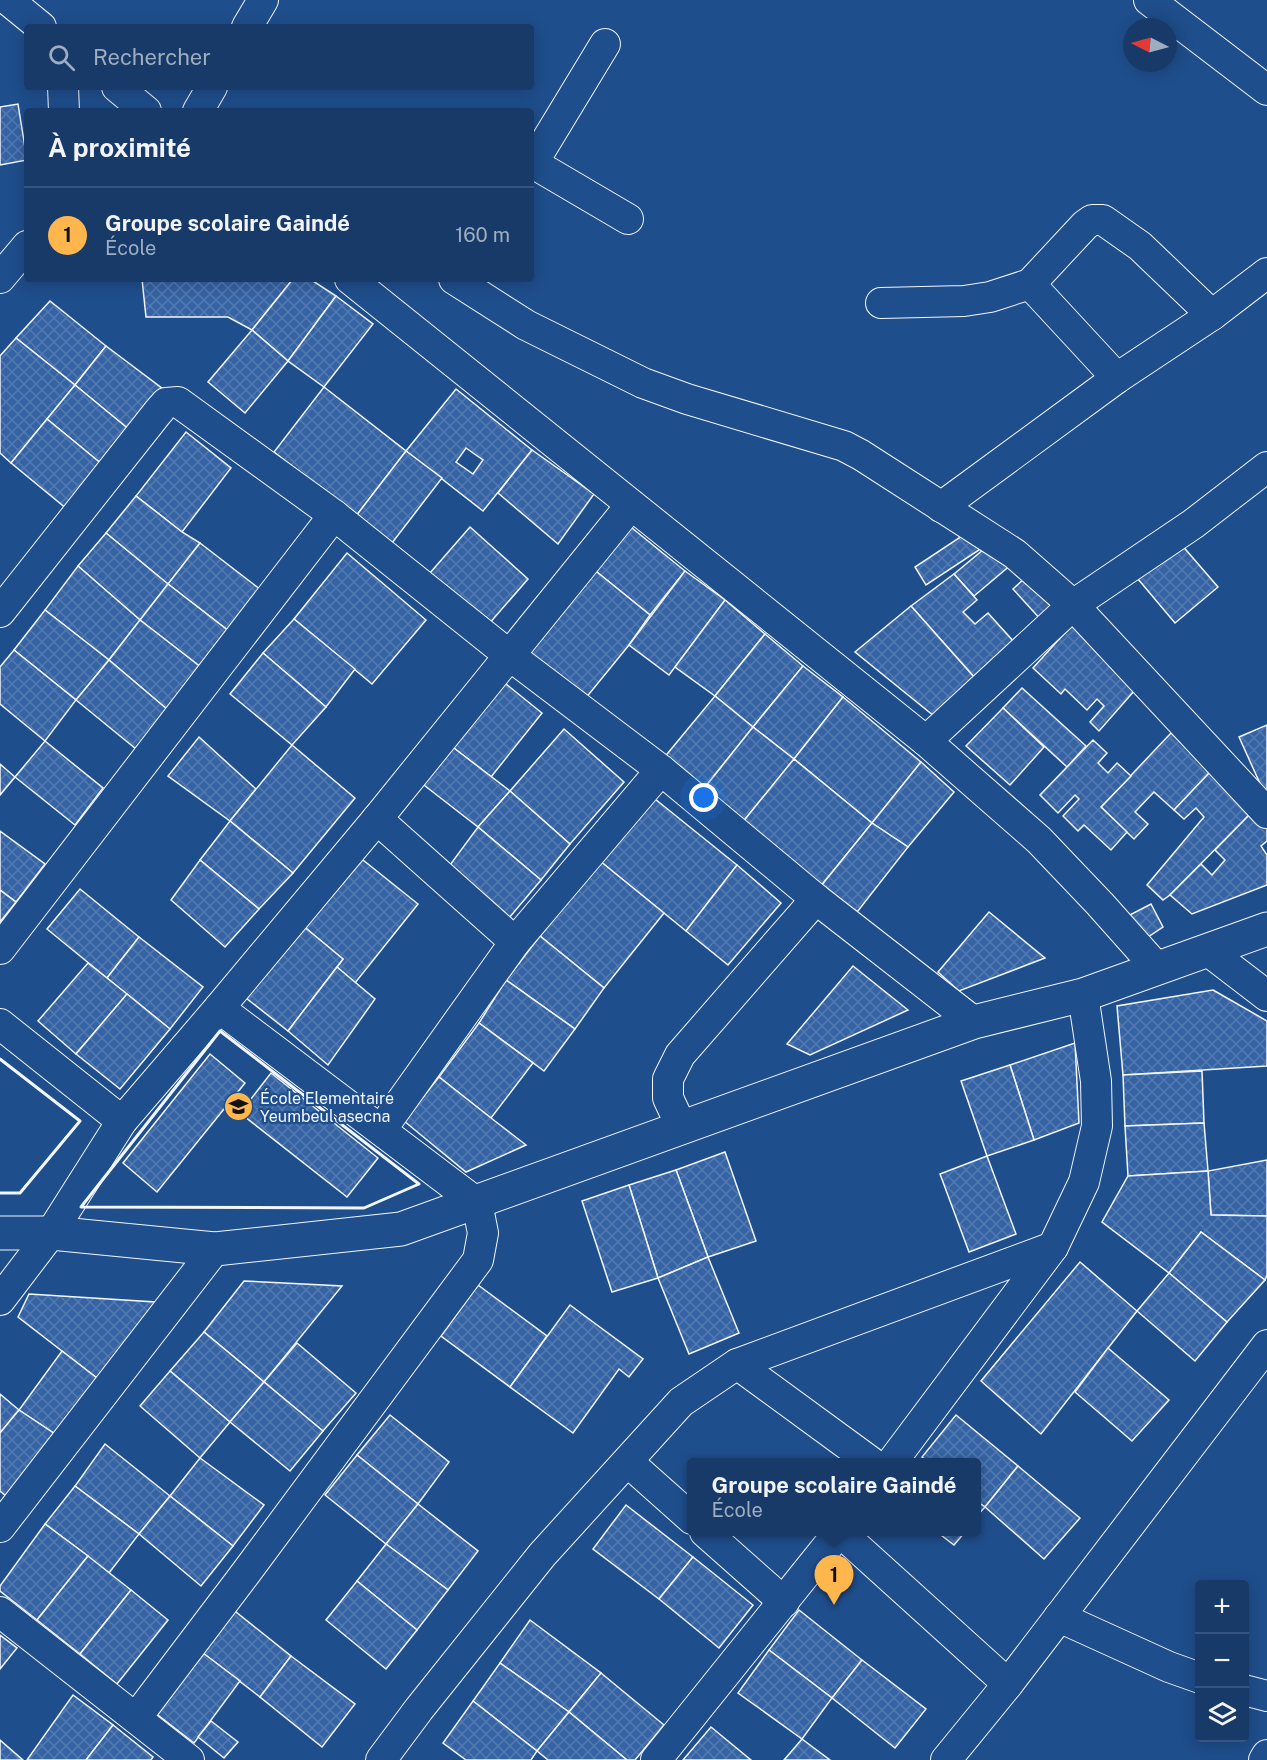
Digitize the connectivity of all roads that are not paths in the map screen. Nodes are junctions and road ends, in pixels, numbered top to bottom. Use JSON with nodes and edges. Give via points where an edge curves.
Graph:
{"nodes":[{"id":1,"x":263,"y":0,"type":"edge"},
{"id":2,"x":1149,"y":0,"type":"edge"},
{"id":3,"x":11,"y":1,"type":"edge"},
{"id":4,"x":38,"y":24,"type":"edge"},
{"id":5,"x":249,"y":24,"type":"edge"},
{"id":6,"x":605,"y":44,"type":"dead end"},
{"id":7,"x":63,"y":90,"type":"edge"},
{"id":8,"x":121,"y":90,"type":"edge"},
{"id":9,"x":210,"y":90,"type":"edge"},
{"id":10,"x":1267,"y":90,"type":"edge"},
{"id":11,"x":64,"y":108,"type":"edge"},
{"id":12,"x":142,"y":108,"type":"edge"},
{"id":13,"x":200,"y":108,"type":"edge"},
{"id":14,"x":534,"y":160,"type":"edge"},
{"id":15,"x":534,"y":164,"type":"edge"},
{"id":16,"x":628,"y":219,"type":"dead end"},
{"id":17,"x":24,"y":250,"type":"edge"},
{"id":18,"x":1267,"y":273,"type":"edge"},
{"id":19,"x":0,"y":278,"type":"edge"},
{"id":20,"x":354,"y":282,"type":"edge"},
{"id":21,"x":462,"y":282,"type":"edge"},
{"id":22,"x":1030,"y":284,"type":"junction"},
{"id":23,"x":880,"y":303,"type":"dead end"},
{"id":24,"x":1212,"y":315,"type":"junction"},
{"id":25,"x":1117,"y":378,"type":"junction"},
{"id":26,"x":1267,"y":467,"type":"edge"},
{"id":27,"x":632,"y":505,"type":"junction"},
{"id":28,"x":941,"y":507,"type":"junction"},
{"id":29,"x":334,"y":515,"type":"junction"},
{"id":30,"x":1073,"y":605,"type":"junction"},
{"id":31,"x":0,"y":612,"type":"edge"},
{"id":32,"x":509,"y":655,"type":"junction"},
{"id":33,"x":926,"y":741,"type":"junction"},
{"id":34,"x":661,"y":770,"type":"junction"},
{"id":35,"x":1267,"y":813,"type":"edge"},
{"id":36,"x":377,"y":819,"type":"junction"},
{"id":37,"x":816,"y":899,"type":"junction"},
{"id":38,"x":1267,"y":929,"type":"edge"},
{"id":39,"x":515,"y":942,"type":"junction"},
{"id":40,"x":0,"y":949,"type":"edge"},
{"id":41,"x":1207,"y":950,"type":"junction"},
{"id":42,"x":1157,"y":968,"type":"junction"},
{"id":43,"x":1083,"y":995,"type":"junction"},
{"id":44,"x":1267,"y":996,"type":"edge"},
{"id":45,"x":219,"y":1008,"type":"junction"},
{"id":46,"x":974,"y":1022,"type":"junction"},
{"id":47,"x":0,"y":1024,"type":"edge"},
{"id":48,"x":122,"y":1121,"type":"junction"},
{"id":49,"x":682,"y":1128,"type":"junction"},
{"id":50,"x":381,"y":1130,"type":"junction"},
{"id":51,"x":477,"y":1203,"type":"junction"},
{"id":52,"x":0,"y":1233,"type":"edge"},
{"id":53,"x":51,"y":1233,"type":"junction"},
{"id":54,"x":1053,"y":1247,"type":"junction"},
{"id":55,"x":214,"y":1249,"type":"junction"},
{"id":56,"x":0,"y":1300,"type":"edge"},
{"id":57,"x":1267,"y":1345,"type":"edge"},
{"id":58,"x":737,"y":1364,"type":"junction"},
{"id":59,"x":866,"y":1458,"type":"edge"},
{"id":60,"x":895,"y":1458,"type":"edge"},
{"id":61,"x":628,"y":1462,"type":"junction"},
{"id":62,"x":687,"y":1515,"type":"edge"},
{"id":63,"x":0,"y":1527,"type":"edge"},
{"id":64,"x":710,"y":1536,"type":"edge"},
{"id":65,"x":836,"y":1536,"type":"edge"},
{"id":66,"x":843,"y":1536,"type":"edge"},
{"id":67,"x":784,"y":1602,"type":"junction"},
{"id":68,"x":0,"y":1612,"type":"edge"},
{"id":69,"x":1059,"y":1617,"type":"junction"},
{"id":70,"x":1195,"y":1676,"type":"edge"},
{"id":71,"x":1008,"y":1684,"type":"junction"},
{"id":72,"x":1249,"y":1691,"type":"edge"},
{"id":73,"x":1267,"y":1696,"type":"edge"},
{"id":74,"x":136,"y":1718,"type":"junction"},
{"id":75,"x":1267,"y":1755,"type":"edge"},
{"id":76,"x":189,"y":1760,"type":"edge"},
{"id":77,"x":381,"y":1760,"type":"edge"},
{"id":78,"x":656,"y":1760,"type":"edge"},
{"id":79,"x":946,"y":1760,"type":"edge"},
{"id":80,"x":1264,"y":1760,"type":"edge"}],
"edges":[{"from":1,"to":5,"type":"street"},
{"from":2,"to":10,"type":"street"},
{"from":3,"to":4,"type":"street"},
{"from":6,"to":14,"type":"street"},
{"from":7,"to":11,"type":"street"},
{"from":8,"to":12,"type":"street"},
{"from":9,"to":13,"type":"street"},
{"from":15,"to":16,"type":"street"},
{"from":17,"to":19,"type":"street"},
{"from":18,"to":24,"type":"street"},
{"from":20,"to":27,"type":"street"},
{"from":21,"to":28,"type":"street","via":[[526,325],[643,382],[844,446]]},
{"from":22,"to":23,"type":"street","via":[[964,301]]},
{"from":22,"to":24,"type":"street","via":[[1085,225],[1103,220],[1149,253]]},
{"from":22,"to":25,"type":"street"},
{"from":24,"to":25,"type":"street"},
{"from":25,"to":28,"type":"street"},
{"from":26,"to":30,"type":"street","via":[[1193,524]]},
{"from":27,"to":32,"type":"street"},
{"from":27,"to":33,"type":"street"},
{"from":28,"to":30,"type":"street","via":[[1015,554]]},
{"from":29,"to":31,"type":"street","via":[[178,402],[166,403]]},
{"from":29,"to":32,"type":"street"},
{"from":29,"to":40,"type":"street"},
{"from":30,"to":33,"type":"street"},
{"from":30,"to":35,"type":"street"},
{"from":32,"to":34,"type":"street"},
{"from":32,"to":36,"type":"street"},
{"from":33,"to":42,"type":"street","via":[[1039,840]]},
{"from":34,"to":37,"type":"street"},
{"from":34,"to":39,"type":"street"},
{"from":36,"to":39,"type":"street"},
{"from":36,"to":45,"type":"street"},
{"from":37,"to":46,"type":"street"},
{"from":37,"to":49,"type":"street","via":[[680,1055],[668,1079],[668,1098]]},
{"from":38,"to":41,"type":"main road"},
{"from":39,"to":50,"type":"street"},
{"from":41,"to":42,"type":"main road"},
{"from":41,"to":44,"type":"street"},
{"from":42,"to":43,"type":"main road"},
{"from":43,"to":46,"type":"main road"},
{"from":43,"to":54,"type":"street","via":[[1096,1081],[1097,1126],[1084,1182]]},
{"from":45,"to":48,"type":"street"},
{"from":45,"to":50,"type":"street"},
{"from":46,"to":49,"type":"main road"},
{"from":47,"to":48,"type":"street"},
{"from":48,"to":53,"type":"street"},
{"from":49,"to":51,"type":"main road"},
{"from":50,"to":51,"type":"street"},
{"from":51,"to":55,"type":"main road","via":[[401,1229]]},
{"from":51,"to":74,"type":"street","via":[[483,1233],[478,1260]]},
{"from":52,"to":53,"type":"main road"},
{"from":53,"to":55,"type":"main road"},
{"from":53,"to":56,"type":"street"},
{"from":54,"to":58,"type":"street"},
{"from":54,"to":60,"type":"street"},
{"from":55,"to":63,"type":"street"},
{"from":57,"to":69,"type":"street"},
{"from":58,"to":59,"type":"street"},
{"from":58,"to":61,"type":"street","via":[[681,1402]]},
{"from":61,"to":62,"type":"street"},
{"from":61,"to":77,"type":"street","via":[[542,1555]]},
{"from":64,"to":67,"type":"street"},
{"from":65,"to":67,"type":"street"},
{"from":66,"to":71,"type":"street"},
{"from":67,"to":78,"type":"street"},
{"from":68,"to":74,"type":"street"},
{"from":69,"to":70,"type":"street"},
{"from":69,"to":71,"type":"street"},
{"from":71,"to":79,"type":"street"},
{"from":72,"to":73,"type":"street"},
{"from":74,"to":76,"type":"street"},
{"from":75,"to":80,"type":"street"}]}
